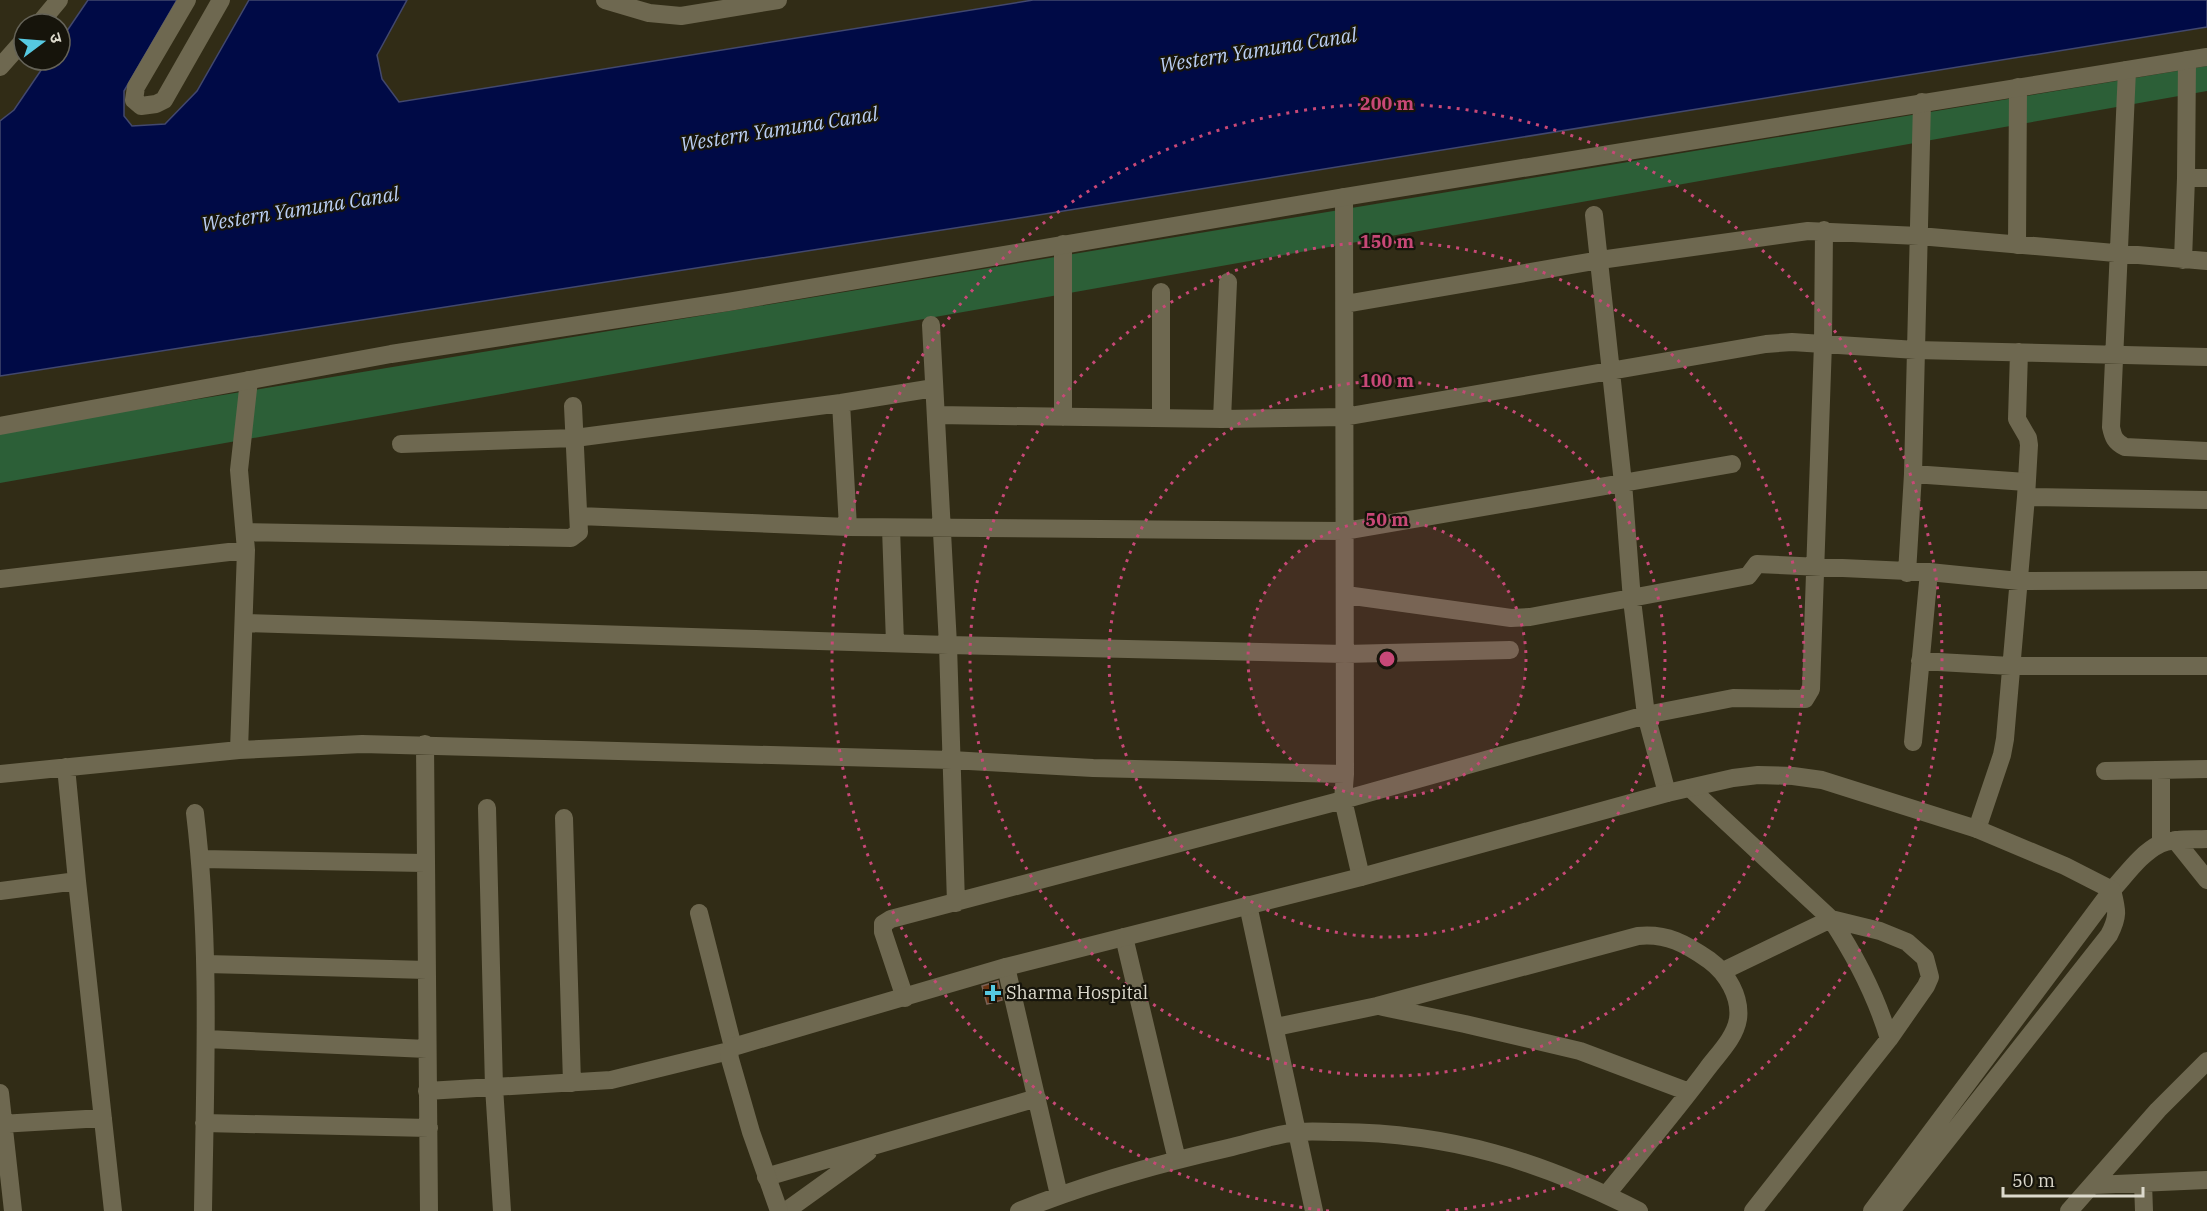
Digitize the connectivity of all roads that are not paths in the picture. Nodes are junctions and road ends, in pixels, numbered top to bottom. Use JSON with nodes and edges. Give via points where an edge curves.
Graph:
{"nodes":[{"id":1,"x":59,"y":0,"type":"edge"},
{"id":2,"x":187,"y":0,"type":"edge"},
{"id":3,"x":221,"y":0,"type":"edge"},
{"id":4,"x":605,"y":0,"type":"edge"},
{"id":5,"x":778,"y":0,"type":"edge"},
{"id":6,"x":49,"y":12,"type":"edge"},
{"id":7,"x":12,"y":54,"type":"edge"},
{"id":8,"x":2207,"y":57,"type":"edge"},
{"id":9,"x":2187,"y":60,"type":"junction"},
{"id":10,"x":0,"y":67,"type":"edge"},
{"id":11,"x":2127,"y":70,"type":"junction"},
{"id":12,"x":2018,"y":87,"type":"junction"},
{"id":13,"x":1922,"y":102,"type":"junction"},
{"id":14,"x":2207,"y":177,"type":"edge"},
{"id":15,"x":2186,"y":178,"type":"junction"},
{"id":16,"x":1344,"y":197,"type":"junction"},
{"id":17,"x":1594,"y":215,"type":"dead end"},
{"id":18,"x":1824,"y":230,"type":"junction"},
{"id":19,"x":1919,"y":236,"type":"junction"},
{"id":20,"x":1063,"y":244,"type":"junction"},
{"id":21,"x":2017,"y":245,"type":"junction"},
{"id":22,"x":2119,"y":254,"type":"junction"},
{"id":23,"x":1600,"y":260,"type":"junction"},
{"id":24,"x":2183,"y":260,"type":"junction"},
{"id":25,"x":2207,"y":261,"type":"edge"},
{"id":26,"x":1228,"y":282,"type":"dead end"},
{"id":27,"x":1161,"y":292,"type":"dead end"},
{"id":28,"x":1345,"y":304,"type":"junction"},
{"id":29,"x":931,"y":325,"type":"dead end"},
{"id":30,"x":1823,"y":343,"type":"junction"},
{"id":31,"x":1916,"y":350,"type":"junction"},
{"id":32,"x":2019,"y":352,"type":"junction"},
{"id":33,"x":2113,"y":353,"type":"junction"},
{"id":34,"x":2207,"y":357,"type":"edge"},
{"id":35,"x":1610,"y":370,"type":"junction"},
{"id":36,"x":249,"y":380,"type":"junction"},
{"id":37,"x":934,"y":388,"type":"junction"},
{"id":38,"x":841,"y":403,"type":"junction"},
{"id":39,"x":573,"y":406,"type":"dead end"},
{"id":40,"x":936,"y":415,"type":"junction"},
{"id":41,"x":1063,"y":417,"type":"junction"},
{"id":42,"x":1344,"y":417,"type":"junction"},
{"id":43,"x":1161,"y":418,"type":"junction"},
{"id":44,"x":1222,"y":419,"type":"junction"},
{"id":45,"x":0,"y":426,"type":"edge"},
{"id":46,"x":575,"y":438,"type":"junction"},
{"id":47,"x":401,"y":444,"type":"dead end"},
{"id":48,"x":2207,"y":451,"type":"edge"},
{"id":49,"x":1732,"y":464,"type":"dead end"},
{"id":50,"x":1913,"y":474,"type":"junction"},
{"id":51,"x":1623,"y":483,"type":"junction"},
{"id":52,"x":2026,"y":490,"type":"junction"},
{"id":53,"x":2207,"y":500,"type":"edge"},
{"id":54,"x":579,"y":516,"type":"junction"},
{"id":55,"x":848,"y":527,"type":"junction"},
{"id":56,"x":891,"y":528,"type":"junction"},
{"id":57,"x":941,"y":529,"type":"junction"},
{"id":58,"x":1344,"y":531,"type":"junction"},
{"id":59,"x":245,"y":541,"type":"junction"},
{"id":60,"x":1814,"y":567,"type":"junction"},
{"id":61,"x":1929,"y":572,"type":"junction"},
{"id":62,"x":1907,"y":573,"type":"junction"},
{"id":63,"x":0,"y":579,"type":"edge"},
{"id":64,"x":2207,"y":580,"type":"edge"},
{"id":65,"x":2019,"y":581,"type":"junction"},
{"id":66,"x":1346,"y":595,"type":"junction"},
{"id":67,"x":1632,"y":600,"type":"junction"},
{"id":68,"x":243,"y":623,"type":"junction"},
{"id":69,"x":895,"y":643,"type":"junction"},
{"id":70,"x":948,"y":645,"type":"junction"},
{"id":71,"x":1510,"y":650,"type":"dead end"},
{"id":72,"x":1345,"y":654,"type":"junction"},
{"id":73,"x":1920,"y":661,"type":"junction"},
{"id":74,"x":2011,"y":666,"type":"junction"},
{"id":75,"x":2207,"y":666,"type":"edge"},
{"id":76,"x":1646,"y":715,"type":"junction"},
{"id":77,"x":1912,"y":742,"type":"dead end"},
{"id":78,"x":425,"y":744,"type":"junction"},
{"id":79,"x":239,"y":750,"type":"junction"},
{"id":80,"x":951,"y":760,"type":"junction"},
{"id":81,"x":66,"y":767,"type":"junction"},
{"id":82,"x":2207,"y":768,"type":"edge"},
{"id":83,"x":2161,"y":770,"type":"junction"},
{"id":84,"x":2105,"y":771,"type":"dead end"},
{"id":85,"x":0,"y":774,"type":"edge"},
{"id":86,"x":1345,"y":774,"type":"junction"},
{"id":87,"x":1690,"y":788,"type":"junction"},
{"id":88,"x":1667,"y":793,"type":"junction"},
{"id":89,"x":1343,"y":800,"type":"junction"},
{"id":90,"x":487,"y":808,"type":"dead end"},
{"id":91,"x":195,"y":813,"type":"dead end"},
{"id":92,"x":564,"y":818,"type":"dead end"},
{"id":93,"x":1977,"y":829,"type":"junction"},
{"id":94,"x":2207,"y":839,"type":"edge"},
{"id":95,"x":2168,"y":842,"type":"junction"},
{"id":96,"x":201,"y":859,"type":"junction"},
{"id":97,"x":425,"y":863,"type":"junction"},
{"id":98,"x":1361,"y":877,"type":"junction"},
{"id":99,"x":2207,"y":880,"type":"edge"},
{"id":100,"x":77,"y":881,"type":"junction"},
{"id":101,"x":2112,"y":890,"type":"junction"},
{"id":102,"x":0,"y":891,"type":"edge"},
{"id":103,"x":956,"y":903,"type":"junction"},
{"id":104,"x":1248,"y":905,"type":"junction"},
{"id":105,"x":699,"y":913,"type":"dead end"},
{"id":106,"x":1830,"y":920,"type":"junction"},
{"id":107,"x":1124,"y":936,"type":"junction"},
{"id":108,"x":206,"y":964,"type":"junction"},
{"id":109,"x":1006,"y":968,"type":"junction"},
{"id":110,"x":427,"y":970,"type":"junction"},
{"id":111,"x":1723,"y":972,"type":"junction"},
{"id":112,"x":905,"y":998,"type":"junction"},
{"id":113,"x":1377,"y":1006,"type":"junction"},
{"id":114,"x":1276,"y":1027,"type":"junction"},
{"id":115,"x":206,"y":1038,"type":"junction"},
{"id":116,"x":1889,"y":1039,"type":"junction"},
{"id":117,"x":427,"y":1049,"type":"junction"},
{"id":118,"x":731,"y":1049,"type":"junction"},
{"id":119,"x":2207,"y":1060,"type":"edge"},
{"id":120,"x":572,"y":1083,"type":"junction"},
{"id":121,"x":494,"y":1087,"type":"junction"},
{"id":122,"x":427,"y":1091,"type":"junction"},
{"id":123,"x":1689,"y":1092,"type":"junction"},
{"id":124,"x":0,"y":1093,"type":"edge"},
{"id":125,"x":1037,"y":1098,"type":"junction"},
{"id":126,"x":103,"y":1118,"type":"junction"},
{"id":127,"x":204,"y":1123,"type":"junction"},
{"id":128,"x":2,"y":1124,"type":"edge"},
{"id":129,"x":429,"y":1128,"type":"junction"},
{"id":130,"x":1297,"y":1132,"type":"junction"},
{"id":131,"x":879,"y":1144,"type":"junction"},
{"id":132,"x":1177,"y":1160,"type":"junction"},
{"id":133,"x":766,"y":1177,"type":"junction"},
{"id":134,"x":2207,"y":1180,"type":"edge"},
{"id":135,"x":2143,"y":1183,"type":"junction"},
{"id":136,"x":2093,"y":1185,"type":"junction"},
{"id":137,"x":1059,"y":1194,"type":"junction"},
{"id":138,"x":1606,"y":1194,"type":"junction"},
{"id":139,"x":13,"y":1211,"type":"edge"},
{"id":140,"x":113,"y":1211,"type":"edge"},
{"id":141,"x":202,"y":1211,"type":"edge"},
{"id":142,"x":429,"y":1211,"type":"edge"},
{"id":143,"x":502,"y":1211,"type":"edge"},
{"id":144,"x":779,"y":1211,"type":"edge"},
{"id":145,"x":786,"y":1211,"type":"edge"},
{"id":146,"x":1019,"y":1211,"type":"edge"},
{"id":147,"x":1314,"y":1211,"type":"edge"},
{"id":148,"x":1639,"y":1211,"type":"edge"},
{"id":149,"x":1753,"y":1211,"type":"edge"},
{"id":150,"x":1872,"y":1211,"type":"edge"},
{"id":151,"x":1891,"y":1211,"type":"edge"},
{"id":152,"x":2069,"y":1211,"type":"edge"},
{"id":153,"x":2144,"y":1211,"type":"edge"}],
"edges":[{"from":1,"to":6,"type":"street"},
{"from":2,"to":3,"type":"street","via":[[136,87],[137,104],[149,106],[164,99]]},
{"from":4,"to":5,"type":"street","via":[[649,13],[681,16]]},
{"from":7,"to":10,"type":"street"},
{"from":8,"to":9,"type":"street"},
{"from":9,"to":11,"type":"street"},
{"from":9,"to":15,"type":"street"},
{"from":11,"to":12,"type":"street"},
{"from":11,"to":22,"type":"street"},
{"from":12,"to":13,"type":"street"},
{"from":12,"to":21,"type":"street"},
{"from":13,"to":16,"type":"street"},
{"from":13,"to":19,"type":"street"},
{"from":14,"to":15,"type":"street"},
{"from":15,"to":24,"type":"street"},
{"from":16,"to":20,"type":"street"},
{"from":16,"to":28,"type":"street"},
{"from":17,"to":23,"type":"street"},
{"from":18,"to":19,"type":"street"},
{"from":18,"to":23,"type":"street"},
{"from":18,"to":30,"type":"street"},
{"from":19,"to":21,"type":"street"},
{"from":19,"to":31,"type":"street"},
{"from":20,"to":36,"type":"street"},
{"from":20,"to":41,"type":"street"},
{"from":21,"to":22,"type":"street"},
{"from":22,"to":24,"type":"street"},
{"from":22,"to":33,"type":"street"},
{"from":23,"to":28,"type":"street"},
{"from":23,"to":35,"type":"street"},
{"from":24,"to":25,"type":"street"},
{"from":26,"to":44,"type":"street"},
{"from":27,"to":43,"type":"street"},
{"from":28,"to":42,"type":"street"},
{"from":29,"to":37,"type":"street"},
{"from":30,"to":31,"type":"street"},
{"from":30,"to":35,"type":"street","via":[[1766,344]]},
{"from":30,"to":60,"type":"street"},
{"from":31,"to":32,"type":"street"},
{"from":31,"to":50,"type":"street"},
{"from":32,"to":33,"type":"street"},
{"from":32,"to":52,"type":"street","via":[[2016,409],[2019,425],[2028,438]]},
{"from":33,"to":34,"type":"street"},
{"from":33,"to":48,"type":"street","via":[[2111,427],[2117,443],[2125,447]]},
{"from":35,"to":42,"type":"street"},
{"from":35,"to":51,"type":"street"},
{"from":36,"to":45,"type":"street"},
{"from":36,"to":59,"type":"street","via":[[239,470]]},
{"from":37,"to":38,"type":"street"},
{"from":37,"to":40,"type":"street"},
{"from":38,"to":46,"type":"street"},
{"from":38,"to":55,"type":"street"},
{"from":39,"to":46,"type":"street"},
{"from":40,"to":41,"type":"street"},
{"from":40,"to":57,"type":"street"},
{"from":41,"to":43,"type":"street"},
{"from":42,"to":44,"type":"street"},
{"from":42,"to":58,"type":"street"},
{"from":43,"to":44,"type":"street"},
{"from":46,"to":47,"type":"street"},
{"from":46,"to":54,"type":"street"},
{"from":49,"to":51,"type":"street"},
{"from":50,"to":52,"type":"street"},
{"from":50,"to":62,"type":"street"},
{"from":51,"to":58,"type":"street"},
{"from":51,"to":67,"type":"street"},
{"from":52,"to":53,"type":"street"},
{"from":52,"to":65,"type":"street"},
{"from":54,"to":55,"type":"street"},
{"from":54,"to":59,"type":"street","via":[[579,532],[571,537]]},
{"from":55,"to":56,"type":"street"},
{"from":56,"to":57,"type":"street"},
{"from":56,"to":69,"type":"street"},
{"from":57,"to":58,"type":"street"},
{"from":57,"to":70,"type":"street"},
{"from":58,"to":66,"type":"street"},
{"from":59,"to":63,"type":"street"},
{"from":59,"to":68,"type":"street"},
{"from":60,"to":62,"type":"street"},
{"from":60,"to":67,"type":"street","via":[[1757,564],[1748,576]]},
{"from":60,"to":76,"type":"street","via":[[1811,689],[1805,699],[1733,698]]},
{"from":61,"to":62,"type":"street"},
{"from":61,"to":65,"type":"street"},
{"from":61,"to":73,"type":"street"},
{"from":64,"to":65,"type":"street"},
{"from":65,"to":74,"type":"street"},
{"from":66,"to":67,"type":"street","via":[[1511,618]]},
{"from":66,"to":72,"type":"street"},
{"from":67,"to":76,"type":"street"},
{"from":68,"to":69,"type":"street"},
{"from":68,"to":79,"type":"street"},
{"from":69,"to":70,"type":"street"},
{"from":70,"to":72,"type":"street"},
{"from":70,"to":80,"type":"street"},
{"from":71,"to":72,"type":"street"},
{"from":72,"to":86,"type":"street"},
{"from":73,"to":74,"type":"street"},
{"from":73,"to":77,"type":"street"},
{"from":74,"to":75,"type":"street"},
{"from":74,"to":93,"type":"street","via":[[2002,755]]},
{"from":76,"to":88,"type":"street"},
{"from":76,"to":89,"type":"street"},
{"from":78,"to":79,"type":"street"},
{"from":78,"to":80,"type":"street"},
{"from":78,"to":97,"type":"street"},
{"from":79,"to":81,"type":"street"},
{"from":80,"to":86,"type":"street"},
{"from":80,"to":103,"type":"street"},
{"from":81,"to":85,"type":"street"},
{"from":81,"to":100,"type":"street"},
{"from":82,"to":83,"type":"street"},
{"from":83,"to":84,"type":"street"},
{"from":83,"to":95,"type":"street"},
{"from":86,"to":89,"type":"street"},
{"from":87,"to":88,"type":"street"},
{"from":87,"to":93,"type":"street","via":[[1742,777],[1793,776],[1832,783]]},
{"from":87,"to":106,"type":"street"},
{"from":88,"to":98,"type":"street"},
{"from":89,"to":98,"type":"street"},
{"from":89,"to":103,"type":"street"},
{"from":90,"to":121,"type":"street"},
{"from":91,"to":96,"type":"street"},
{"from":92,"to":120,"type":"street"},
{"from":93,"to":101,"type":"street"},
{"from":94,"to":95,"type":"street"},
{"from":95,"to":99,"type":"street"},
{"from":95,"to":101,"type":"street","via":[[2150,850]]},
{"from":96,"to":97,"type":"street"},
{"from":96,"to":108,"type":"street"},
{"from":97,"to":110,"type":"street"},
{"from":98,"to":104,"type":"street"},
{"from":100,"to":102,"type":"street"},
{"from":100,"to":126,"type":"street"},
{"from":101,"to":150,"type":"street"},
{"from":101,"to":151,"type":"street","via":[[2116,920],[2109,935]]},
{"from":103,"to":112,"type":"street","via":[[883,924]]},
{"from":104,"to":107,"type":"street"},
{"from":104,"to":114,"type":"street"},
{"from":105,"to":118,"type":"street"},
{"from":106,"to":111,"type":"street"},
{"from":106,"to":116,"type":"street","via":[[1873,992]]},
{"from":106,"to":116,"type":"street","via":[[1894,936],[1908,942],[1925,958],[1930,977]]},
{"from":107,"to":109,"type":"street"},
{"from":107,"to":132,"type":"street"},
{"from":108,"to":110,"type":"street"},
{"from":108,"to":115,"type":"street"},
{"from":109,"to":112,"type":"street"},
{"from":109,"to":125,"type":"street"},
{"from":110,"to":117,"type":"street"},
{"from":111,"to":113,"type":"street","via":[[1680,941],[1652,934]]},
{"from":111,"to":123,"type":"street","via":[[1733,991],[1738,1020],[1734,1034]]},
{"from":112,"to":118,"type":"street"},
{"from":113,"to":114,"type":"street"},
{"from":113,"to":123,"type":"street","via":[[1580,1051]]},
{"from":114,"to":130,"type":"street"},
{"from":115,"to":117,"type":"street"},
{"from":115,"to":127,"type":"street"},
{"from":116,"to":149,"type":"street"},
{"from":117,"to":122,"type":"street"},
{"from":118,"to":120,"type":"street","via":[[611,1080]]},
{"from":118,"to":133,"type":"street"},
{"from":119,"to":136,"type":"street"},
{"from":120,"to":121,"type":"street"},
{"from":121,"to":122,"type":"street"},
{"from":121,"to":143,"type":"street"},
{"from":122,"to":129,"type":"street"},
{"from":123,"to":138,"type":"street"},
{"from":124,"to":128,"type":"street"},
{"from":125,"to":131,"type":"street"},
{"from":125,"to":137,"type":"street"},
{"from":126,"to":128,"type":"street"},
{"from":126,"to":140,"type":"street"},
{"from":127,"to":129,"type":"street"},
{"from":127,"to":141,"type":"street"},
{"from":128,"to":139,"type":"street"},
{"from":129,"to":142,"type":"street"},
{"from":130,"to":132,"type":"street"},
{"from":130,"to":138,"type":"street","via":[[1375,1132],[1474,1147],[1549,1170]]},
{"from":130,"to":147,"type":"street"},
{"from":131,"to":133,"type":"street"},
{"from":131,"to":145,"type":"street"},
{"from":132,"to":137,"type":"street"},
{"from":133,"to":144,"type":"street"},
{"from":134,"to":135,"type":"street"},
{"from":135,"to":136,"type":"street"},
{"from":135,"to":153,"type":"street"},
{"from":136,"to":152,"type":"street"},
{"from":137,"to":146,"type":"street"},
{"from":138,"to":148,"type":"street"}]}
